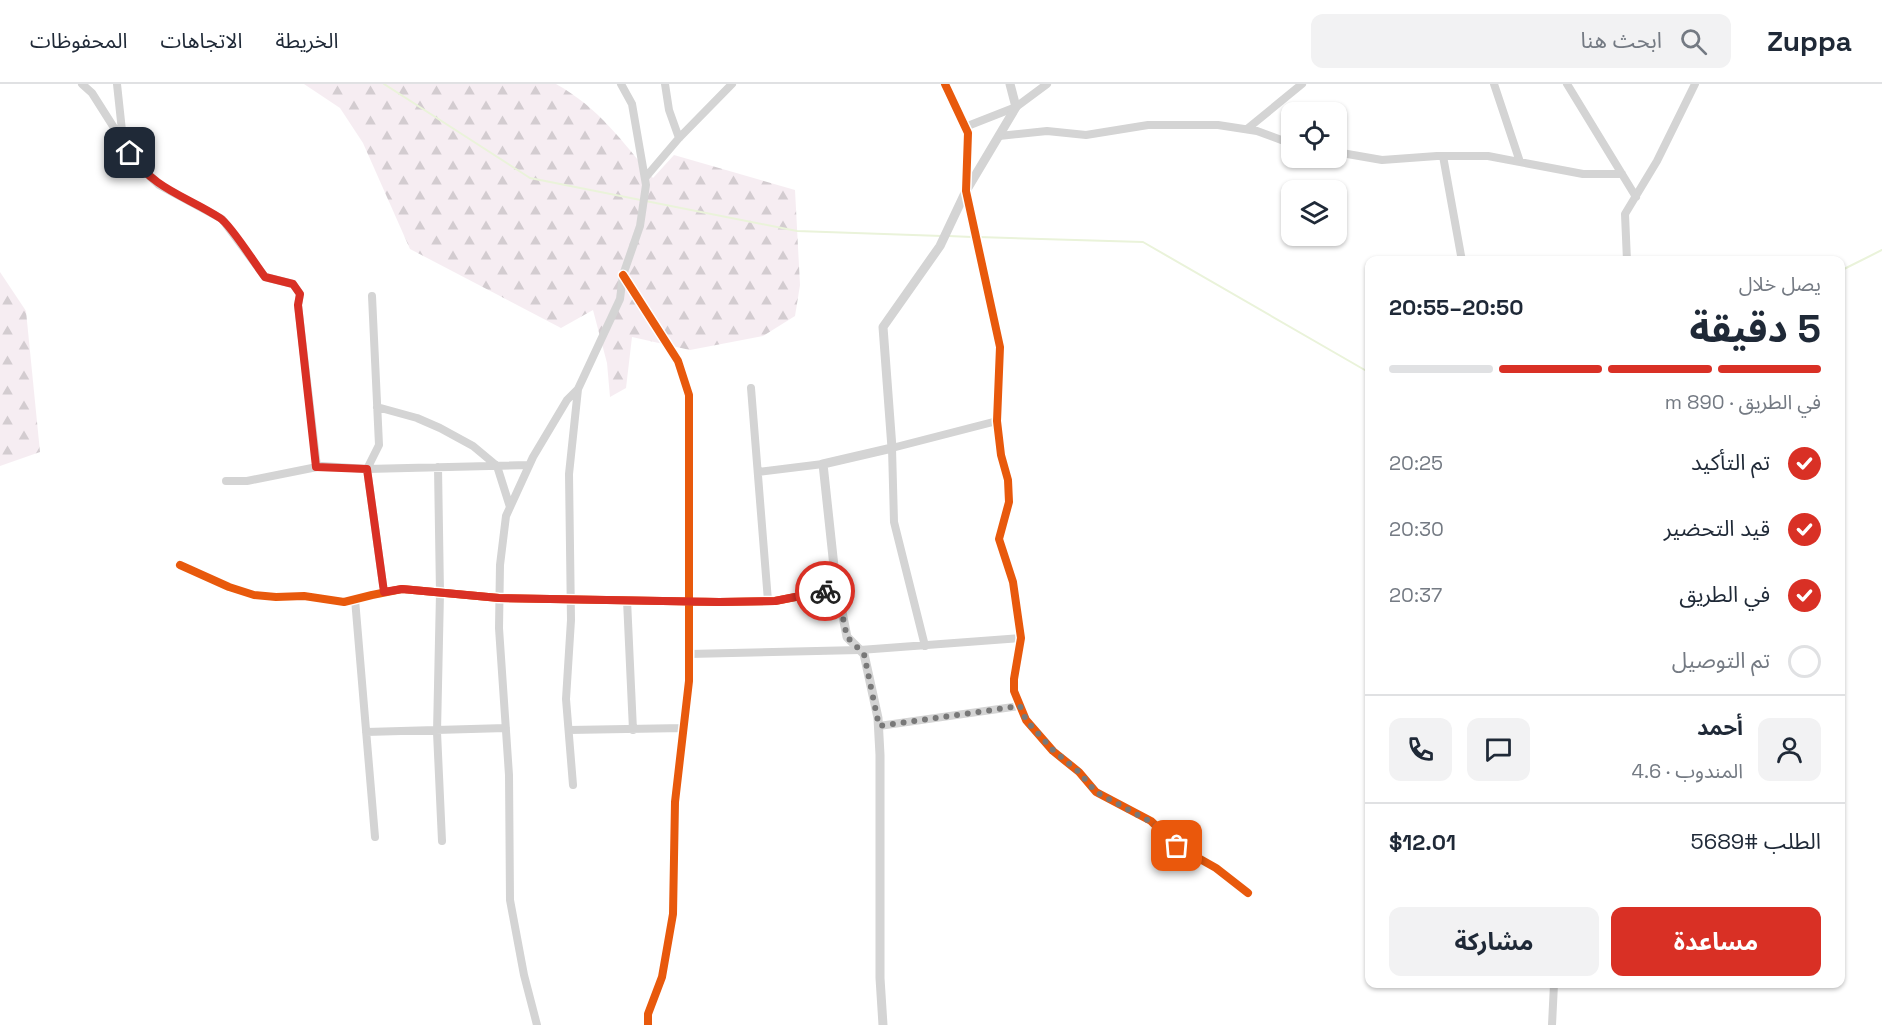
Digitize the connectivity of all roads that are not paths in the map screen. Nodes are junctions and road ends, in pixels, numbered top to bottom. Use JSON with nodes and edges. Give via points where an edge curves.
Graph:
{"nodes":[{"id":1,"x":82,"y":84,"type":"edge"},
{"id":2,"x":117,"y":84,"type":"edge"},
{"id":3,"x":621,"y":84,"type":"edge"},
{"id":4,"x":665,"y":84,"type":"edge"},
{"id":5,"x":732,"y":84,"type":"edge"},
{"id":6,"x":945,"y":84,"type":"edge"},
{"id":7,"x":1010,"y":84,"type":"edge"},
{"id":8,"x":1047,"y":84,"type":"edge"},
{"id":9,"x":1302,"y":84,"type":"edge"},
{"id":10,"x":1494,"y":84,"type":"edge"},
{"id":11,"x":1568,"y":84,"type":"edge"},
{"id":12,"x":1695,"y":84,"type":"edge"},
{"id":13,"x":1016,"y":107,"type":"junction"},
{"id":14,"x":965,"y":127,"type":"junction"},
{"id":15,"x":1247,"y":129,"type":"junction"},
{"id":16,"x":999,"y":136,"type":"junction"},
{"id":17,"x":679,"y":138,"type":"junction"},
{"id":18,"x":1281,"y":140,"type":"edge"},
{"id":19,"x":123,"y":141,"type":"junction"},
{"id":20,"x":1347,"y":154,"type":"edge"},
{"id":21,"x":1443,"y":156,"type":"junction"},
{"id":22,"x":1520,"y":162,"type":"junction"},
{"id":23,"x":1622,"y":174,"type":"junction"},
{"id":24,"x":645,"y":178,"type":"junction"},
{"id":25,"x":966,"y":191,"type":"junction"},
{"id":26,"x":1636,"y":197,"type":"junction"},
{"id":27,"x":1461,"y":256,"type":"edge"},
{"id":28,"x":1627,"y":256,"type":"edge"},
{"id":29,"x":623,"y":275,"type":"junction"},
{"id":30,"x":372,"y":296,"type":"dead end"},
{"id":31,"x":751,"y":388,"type":"dead end"},
{"id":32,"x":578,"y":390,"type":"junction"},
{"id":33,"x":377,"y":407,"type":"junction"},
{"id":34,"x":997,"y":421,"type":"junction"},
{"id":35,"x":892,"y":448,"type":"junction"},
{"id":36,"x":823,"y":464,"type":"junction"},
{"id":37,"x":497,"y":465,"type":"junction"},
{"id":38,"x":530,"y":465,"type":"junction"},
{"id":39,"x":316,"y":467,"type":"junction"},
{"id":40,"x":438,"y":467,"type":"junction"},
{"id":41,"x":367,"y":469,"type":"junction"},
{"id":42,"x":758,"y":472,"type":"junction"},
{"id":43,"x":226,"y":481,"type":"dead end"},
{"id":44,"x":511,"y":507,"type":"junction"},
{"id":45,"x":180,"y":565,"type":"dead end"},
{"id":46,"x":837,"y":589,"type":"junction"},
{"id":47,"x":384,"y":592,"type":"junction"},
{"id":48,"x":440,"y":593,"type":"junction"},
{"id":49,"x":499,"y":598,"type":"junction"},
{"id":50,"x":355,"y":599,"type":"junction"},
{"id":51,"x":571,"y":600,"type":"junction"},
{"id":52,"x":627,"y":600,"type":"junction"},
{"id":53,"x":690,"y":601,"type":"junction"},
{"id":54,"x":768,"y":601,"type":"junction"},
{"id":55,"x":1021,"y":638,"type":"junction"},
{"id":56,"x":925,"y":646,"type":"junction"},
{"id":57,"x":860,"y":650,"type":"junction"},
{"id":58,"x":689,"y":654,"type":"junction"},
{"id":59,"x":1020,"y":706,"type":"junction"},
{"id":60,"x":879,"y":726,"type":"junction"},
{"id":61,"x":506,"y":728,"type":"junction"},
{"id":62,"x":684,"y":728,"type":"junction"},
{"id":63,"x":437,"y":730,"type":"junction"},
{"id":64,"x":569,"y":730,"type":"junction"},
{"id":65,"x":633,"y":730,"type":"junction"},
{"id":66,"x":366,"y":732,"type":"junction"},
{"id":67,"x":573,"y":785,"type":"dead end"},
{"id":68,"x":375,"y":837,"type":"dead end"},
{"id":69,"x":442,"y":841,"type":"dead end"},
{"id":70,"x":1248,"y":893,"type":"dead end"},
{"id":71,"x":1554,"y":988,"type":"edge"},
{"id":72,"x":537,"y":1025,"type":"edge"},
{"id":73,"x":648,"y":1025,"type":"edge"},
{"id":74,"x":883,"y":1025,"type":"edge"},
{"id":75,"x":1552,"y":1025,"type":"edge"}],
"edges":[{"from":1,"to":19,"type":"street"},
{"from":2,"to":19,"type":"street"},
{"from":3,"to":24,"type":"street","via":[[632,104]]},
{"from":4,"to":17,"type":"street"},
{"from":5,"to":17,"type":"street"},
{"from":6,"to":14,"type":"street"},
{"from":7,"to":13,"type":"street"},
{"from":8,"to":13,"type":"street"},
{"from":9,"to":15,"type":"street"},
{"from":10,"to":22,"type":"street"},
{"from":11,"to":23,"type":"street"},
{"from":12,"to":26,"type":"street"},
{"from":13,"to":14,"type":"street"},
{"from":13,"to":16,"type":"street"},
{"from":14,"to":25,"type":"street"},
{"from":15,"to":16,"type":"street","via":[[1148,125],[1086,135],[1047,131]]},
{"from":15,"to":18,"type":"street"},
{"from":16,"to":25,"type":"street"},
{"from":17,"to":24,"type":"street"},
{"from":19,"to":39,"type":"street","via":[[137,164],[159,185],[222,219],[265,277],[293,284],[300,294],[298,305]]},
{"from":20,"to":21,"type":"street","via":[[1382,160]]},
{"from":21,"to":22,"type":"street","via":[[1488,156]]},
{"from":21,"to":27,"type":"street"},
{"from":22,"to":23,"type":"street","via":[[1583,174]]},
{"from":23,"to":26,"type":"street"},
{"from":24,"to":29,"type":"street","via":[[640,226]]},
{"from":25,"to":34,"type":"street","via":[[1000,347]]},
{"from":25,"to":35,"type":"street","via":[[940,246],[883,327]]},
{"from":26,"to":28,"type":"street","via":[[1625,214]]},
{"from":29,"to":32,"type":"street","via":[[620,299]]},
{"from":29,"to":53,"type":"street","via":[[678,361],[689,395]]},
{"from":30,"to":33,"type":"street"},
{"from":31,"to":42,"type":"street"},
{"from":32,"to":38,"type":"street","via":[[567,400]]},
{"from":32,"to":51,"type":"street","via":[[569,474]]},
{"from":33,"to":37,"type":"street","via":[[440,428]]},
{"from":33,"to":41,"type":"street","via":[[379,446]]},
{"from":34,"to":35,"type":"street"},
{"from":34,"to":55,"type":"street","via":[[1009,502],[999,539],[1013,582]]},
{"from":35,"to":36,"type":"street"},
{"from":35,"to":56,"type":"street","via":[[894,522]]},
{"from":36,"to":42,"type":"street"},
{"from":36,"to":46,"type":"street"},
{"from":37,"to":38,"type":"street"},
{"from":37,"to":40,"type":"street"},
{"from":37,"to":44,"type":"street"},
{"from":38,"to":44,"type":"street"},
{"from":39,"to":41,"type":"street"},
{"from":39,"to":43,"type":"street","via":[[247,481]]},
{"from":40,"to":41,"type":"street"},
{"from":40,"to":48,"type":"street"},
{"from":41,"to":47,"type":"street"},
{"from":42,"to":54,"type":"street"},
{"from":44,"to":49,"type":"street","via":[[506,516]]},
{"from":45,"to":50,"type":"street","via":[[254,595],[344,602]]},
{"from":46,"to":54,"type":"street"},
{"from":46,"to":57,"type":"street","via":[[847,637]]},
{"from":47,"to":48,"type":"street","via":[[402,589]]},
{"from":47,"to":50,"type":"street"},
{"from":48,"to":49,"type":"street"},
{"from":48,"to":63,"type":"street"},
{"from":49,"to":51,"type":"street"},
{"from":49,"to":61,"type":"street"},
{"from":50,"to":66,"type":"street"},
{"from":51,"to":52,"type":"street"},
{"from":51,"to":64,"type":"street","via":[[566,699]]},
{"from":52,"to":53,"type":"street"},
{"from":52,"to":65,"type":"street"},
{"from":53,"to":54,"type":"street"},
{"from":53,"to":58,"type":"street"},
{"from":55,"to":56,"type":"street"},
{"from":55,"to":59,"type":"street","via":[[1014,679]]},
{"from":56,"to":57,"type":"street"},
{"from":57,"to":58,"type":"street"},
{"from":57,"to":60,"type":"street"},
{"from":58,"to":62,"type":"street"},
{"from":59,"to":60,"type":"street"},
{"from":59,"to":70,"type":"street","via":[[1026,720],[1096,792],[1151,822],[1177,846],[1216,868]]},
{"from":60,"to":74,"type":"street"},
{"from":61,"to":63,"type":"street"},
{"from":61,"to":72,"type":"street","via":[[510,900]]},
{"from":62,"to":65,"type":"street"},
{"from":62,"to":73,"type":"street","via":[[675,802],[673,914]]},
{"from":63,"to":66,"type":"street"},
{"from":63,"to":69,"type":"street"},
{"from":64,"to":65,"type":"street"},
{"from":64,"to":67,"type":"street"},
{"from":66,"to":68,"type":"street"},
{"from":71,"to":75,"type":"street"}]}
